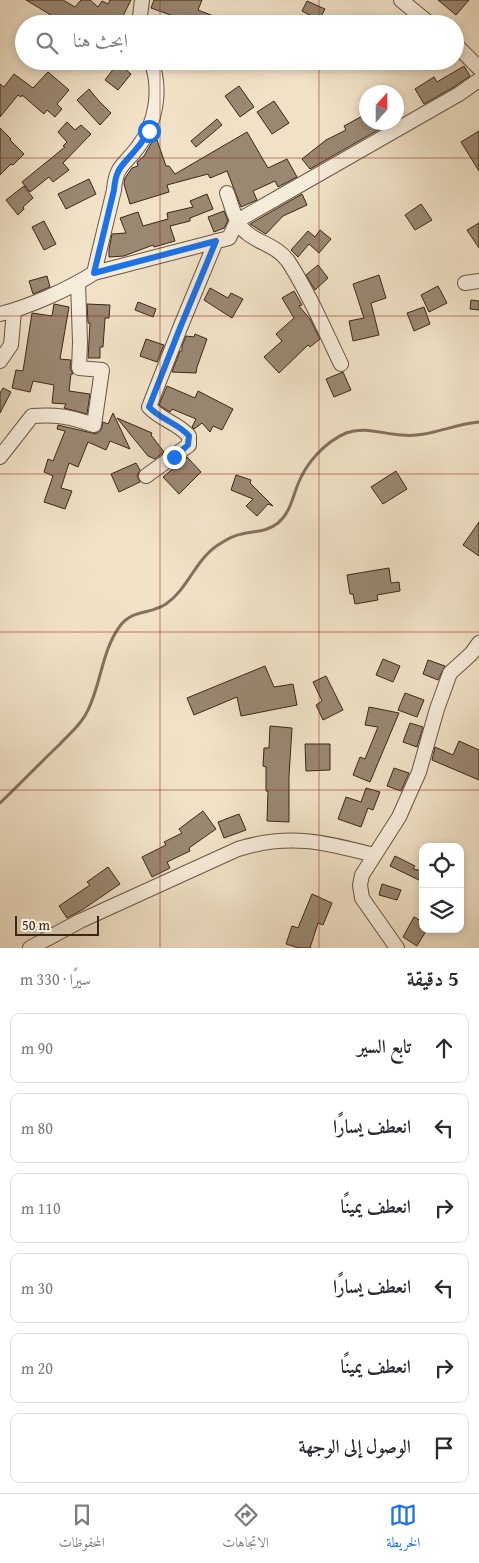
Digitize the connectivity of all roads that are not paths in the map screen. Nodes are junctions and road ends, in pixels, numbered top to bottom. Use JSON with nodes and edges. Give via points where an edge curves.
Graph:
{"nodes":[{"id":1,"x":142,"y":0,"type":"edge"},
{"id":2,"x":400,"y":0,"type":"edge"},
{"id":3,"x":140,"y":15,"type":"edge"},
{"id":4,"x":419,"y":15,"type":"edge"},
{"id":5,"x":464,"y":53,"type":"edge"},
{"id":6,"x":479,"y":68,"type":"edge"},
{"id":7,"x":154,"y":70,"type":"edge"},
{"id":8,"x":479,"y":80,"type":"edge"},
{"id":9,"x":226,"y":193,"type":"dead end"},
{"id":10,"x":237,"y":221,"type":"junction"},
{"id":11,"x":216,"y":241,"type":"junction"},
{"id":12,"x":94,"y":273,"type":"junction"},
{"id":13,"x":78,"y":283,"type":"junction"},
{"id":14,"x":7,"y":312,"type":"edge"},
{"id":15,"x":0,"y":361,"type":"edge"},
{"id":16,"x":341,"y":364,"type":"dead end"},
{"id":17,"x":0,"y":458,"type":"edge"},
{"id":18,"x":146,"y":476,"type":"dead end"},
{"id":19,"x":479,"y":643,"type":"edge"},
{"id":20,"x":374,"y":856,"type":"junction"},
{"id":21,"x":386,"y":933,"type":"junction"},
{"id":22,"x":30,"y":948,"type":"edge"},
{"id":23,"x":380,"y":948,"type":"edge"},
{"id":24,"x":397,"y":948,"type":"edge"}],
"edges":[{"from":1,"to":3,"type":"street"},
{"from":2,"to":4,"type":"street"},
{"from":5,"to":6,"type":"street"},
{"from":7,"to":12,"type":"street","via":[[157,97],[154,116],[149,131],[115,178]]},
{"from":8,"to":10,"type":"street"},
{"from":9,"to":10,"type":"street"},
{"from":10,"to":11,"type":"street","via":[[229,238]]},
{"from":10,"to":16,"type":"street","via":[[246,232],[270,245],[287,260]]},
{"from":11,"to":12,"type":"street"},
{"from":11,"to":18,"type":"street","via":[[149,407],[182,428],[189,436],[188,445]]},
{"from":12,"to":13,"type":"street"},
{"from":13,"to":14,"type":"street"},
{"from":13,"to":17,"type":"street","via":[[79,368],[102,370],[94,425],[65,416],[32,416]]},
{"from":14,"to":15,"type":"street","via":[[11,345]]},
{"from":19,"to":20,"type":"street","via":[[450,673],[419,772],[399,817]]},
{"from":20,"to":21,"type":"street","via":[[362,875],[361,892]]},
{"from":20,"to":22,"type":"street","via":[[303,840],[257,843],[80,921]]},
{"from":21,"to":23,"type":"street"},
{"from":21,"to":24,"type":"street"}]}
